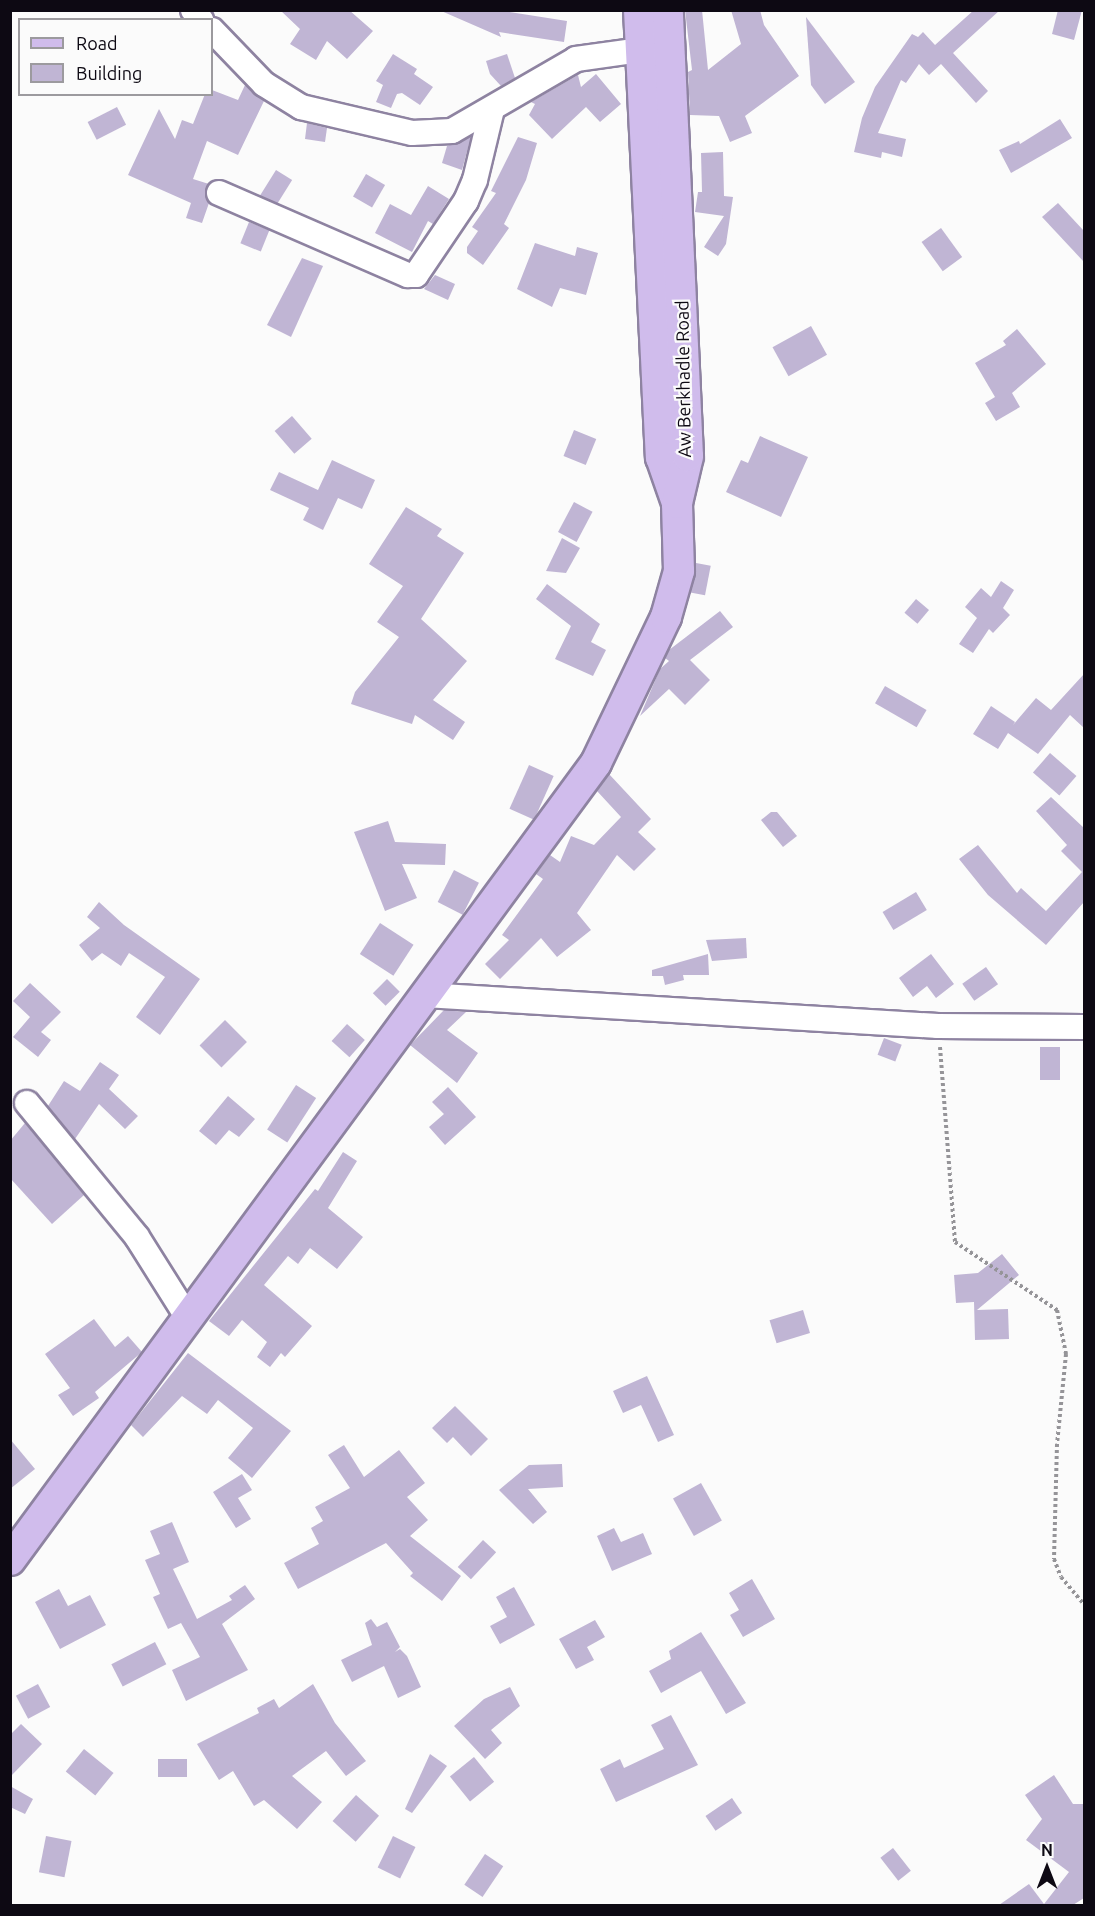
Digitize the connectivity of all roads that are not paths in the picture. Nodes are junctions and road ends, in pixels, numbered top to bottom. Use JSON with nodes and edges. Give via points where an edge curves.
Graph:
{"nodes":[{"id":1,"x":639,"y":10,"type":"edge"},
{"id":2,"x":668,"y":10,"type":"edge"},
{"id":3,"x":213,"y":31,"type":"edge"},
{"id":4,"x":641,"y":50,"type":"junction"},
{"id":5,"x":492,"y":110,"type":"junction"},
{"id":6,"x":219,"y":194,"type":"dead end"},
{"id":7,"x":677,"y":503,"type":"junction"},
{"id":8,"x":425,"y":995,"type":"junction"},
{"id":9,"x":1084,"y":1027,"type":"edge"},
{"id":10,"x":27,"y":1103,"type":"dead end"},
{"id":11,"x":188,"y":1318,"type":"junction"},
{"id":12,"x":10,"y":1560,"type":"edge"}],
"edges":[{"from":1,"to":4,"type":"main road","name":"Aw Berkhadle Road"},
{"from":2,"to":7,"type":"main road","name":"Aw Berkhadle Road","via":[[688,456]]},
{"from":3,"to":5,"type":"street","via":[[264,84],[301,107],[412,133],[452,131]]},
{"from":4,"to":5,"type":"street","via":[[576,59]]},
{"from":4,"to":7,"type":"main road","name":"Aw Berkhadle Road","via":[[661,457]]},
{"from":5,"to":6,"type":"street","via":[[466,201],[416,275]]},
{"from":7,"to":8,"type":"main road","via":[[679,571],[666,617],[596,763]]},
{"from":8,"to":9,"type":"street","via":[[938,1026]]},
{"from":8,"to":11,"type":"main road"},
{"from":10,"to":11,"type":"street","via":[[136,1237]]},
{"from":11,"to":12,"type":"main road"}]}
